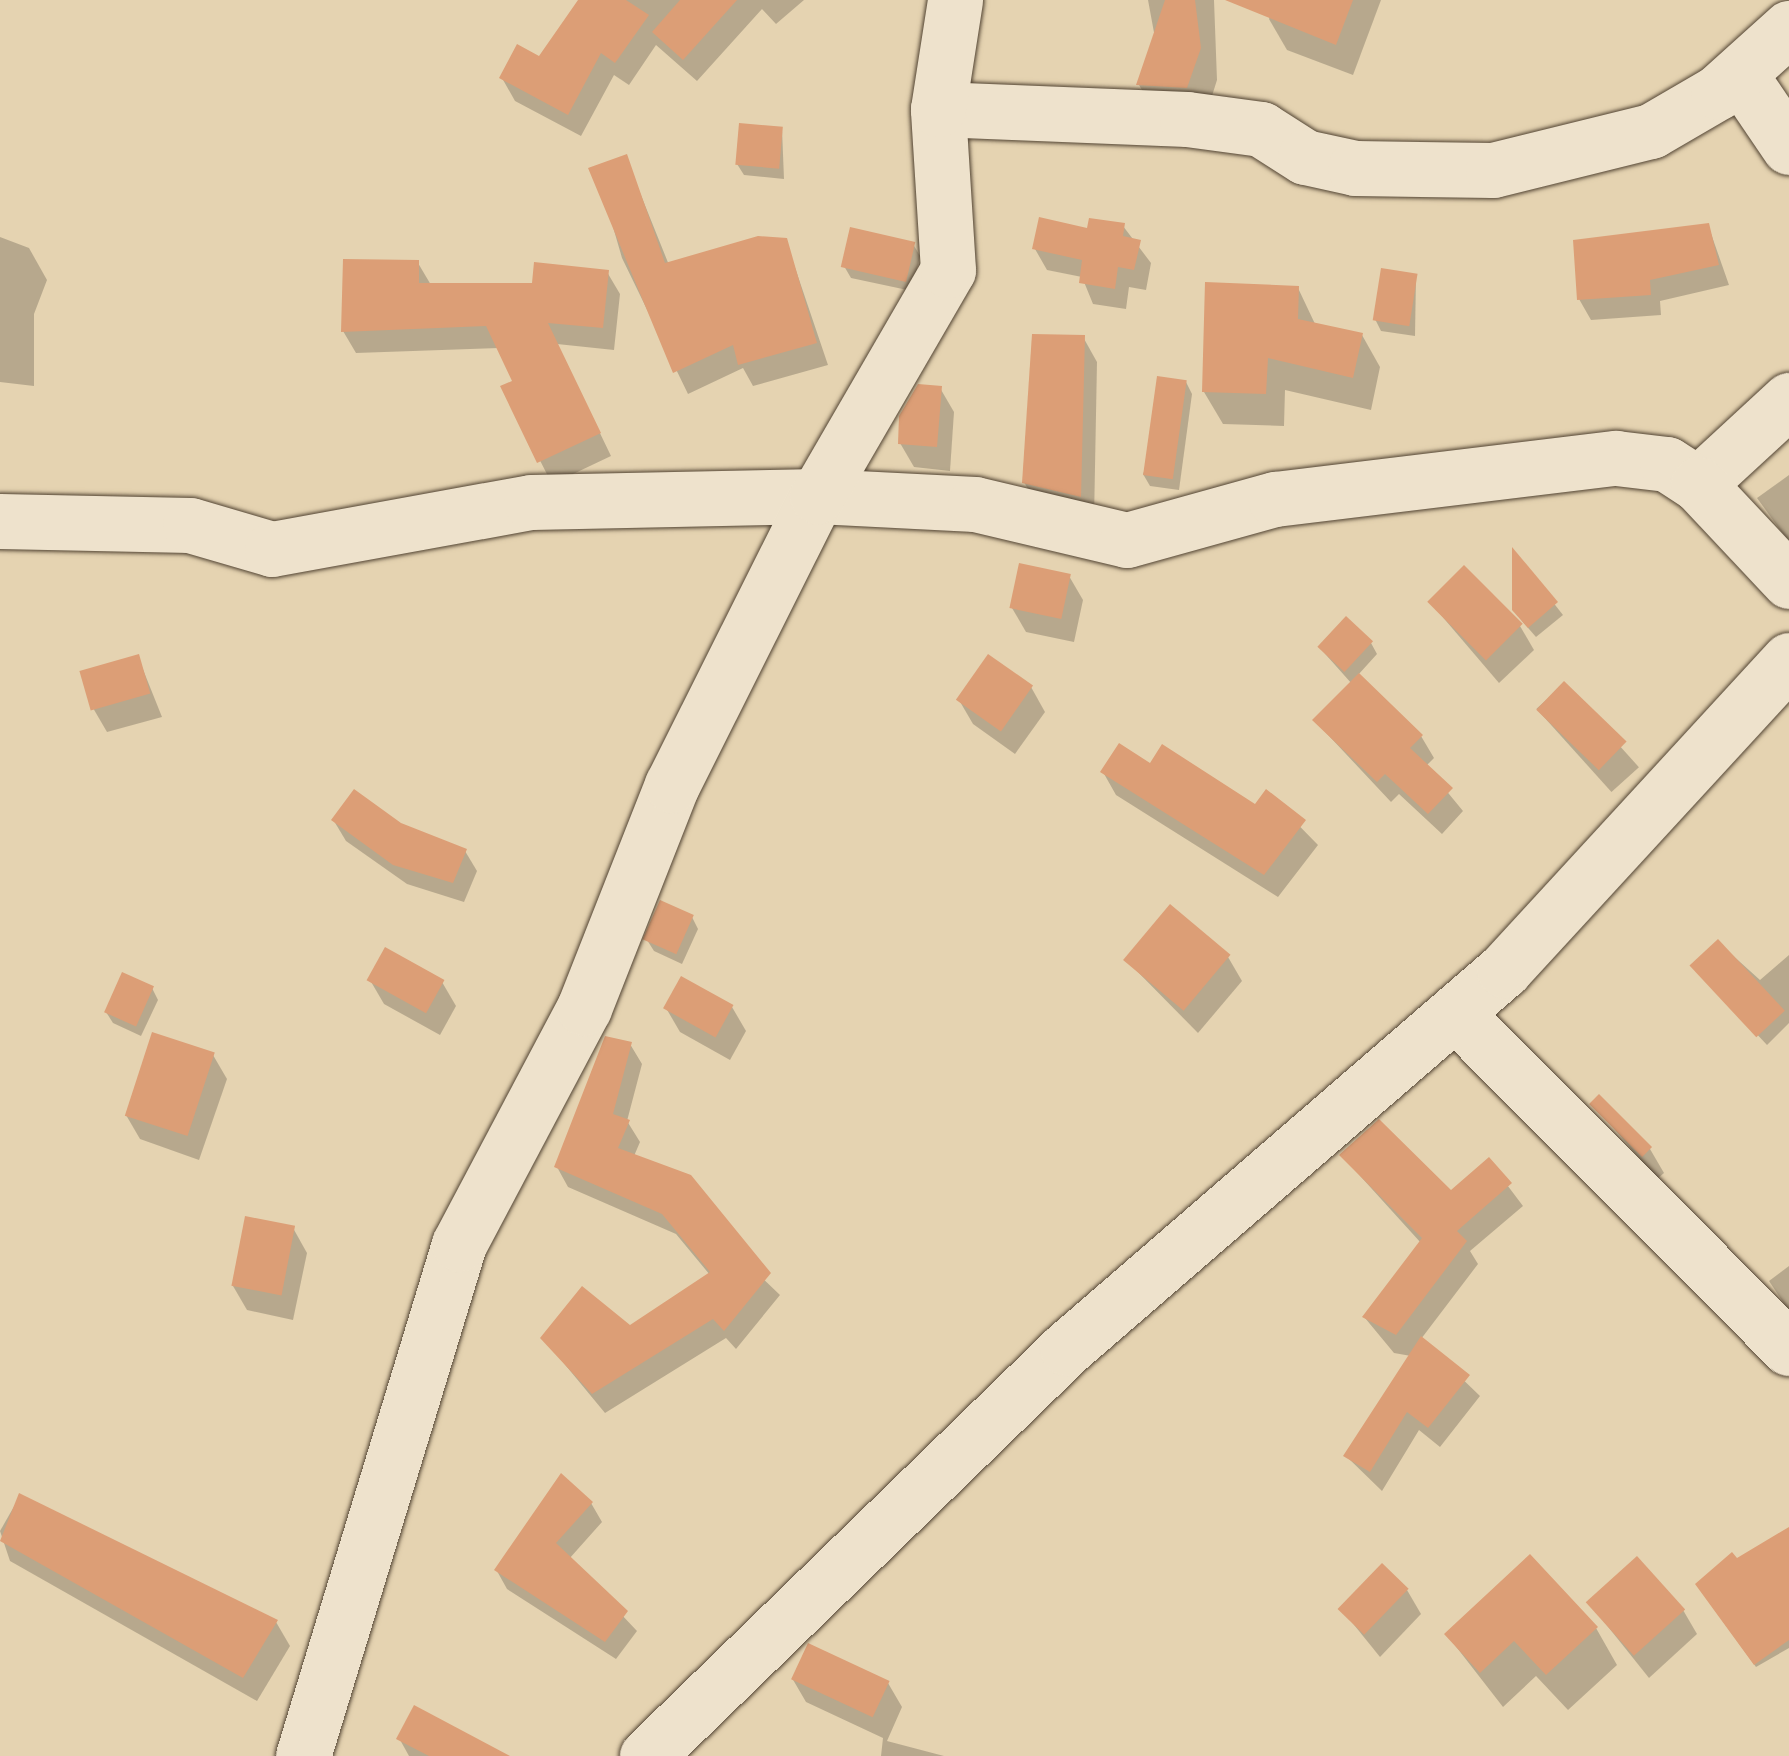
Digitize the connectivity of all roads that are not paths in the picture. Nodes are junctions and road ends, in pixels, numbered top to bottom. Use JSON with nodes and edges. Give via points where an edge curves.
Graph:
{"nodes":[{"id":1,"x":955,"y":0,"type":"edge"},
{"id":2,"x":1789,"y":28,"type":"edge"},
{"id":3,"x":1740,"y":75,"type":"junction"},
{"id":4,"x":938,"y":109,"type":"junction"},
{"id":5,"x":1789,"y":147,"type":"edge"},
{"id":6,"x":1789,"y":400,"type":"edge"},
{"id":7,"x":1698,"y":484,"type":"junction"},
{"id":8,"x":818,"y":496,"type":"junction"},
{"id":9,"x":0,"y":521,"type":"edge"},
{"id":10,"x":1789,"y":582,"type":"edge"},
{"id":11,"x":1789,"y":660,"type":"edge"},
{"id":12,"x":1455,"y":1013,"type":"junction"},
{"id":13,"x":1789,"y":1348,"type":"edge"},
{"id":14,"x":303,"y":1756,"type":"edge"},
{"id":15,"x":647,"y":1756,"type":"edge"}],
"edges":[{"from":1,"to":4,"type":"street"},
{"from":2,"to":3,"type":"street"},
{"from":3,"to":4,"type":"street","via":[[1651,130],[1493,170],[1355,168],[1305,157],[1262,129],[1187,119]]},
{"from":3,"to":5,"type":"street"},
{"from":4,"to":8,"type":"street","via":[[948,270]]},
{"from":6,"to":7,"type":"street"},
{"from":7,"to":8,"type":"street","via":[[1668,464],[1616,458],[1275,500],[1128,540],[975,504]]},
{"from":7,"to":10,"type":"street"},
{"from":8,"to":9,"type":"street","via":[[532,502],[272,549],[190,525]]},
{"from":8,"to":14,"type":"street","via":[[672,785],[584,1008],[459,1244]]},
{"from":11,"to":12,"type":"street"},
{"from":12,"to":13,"type":"street"},
{"from":12,"to":15,"type":"street","via":[[1067,1348]]}]}
